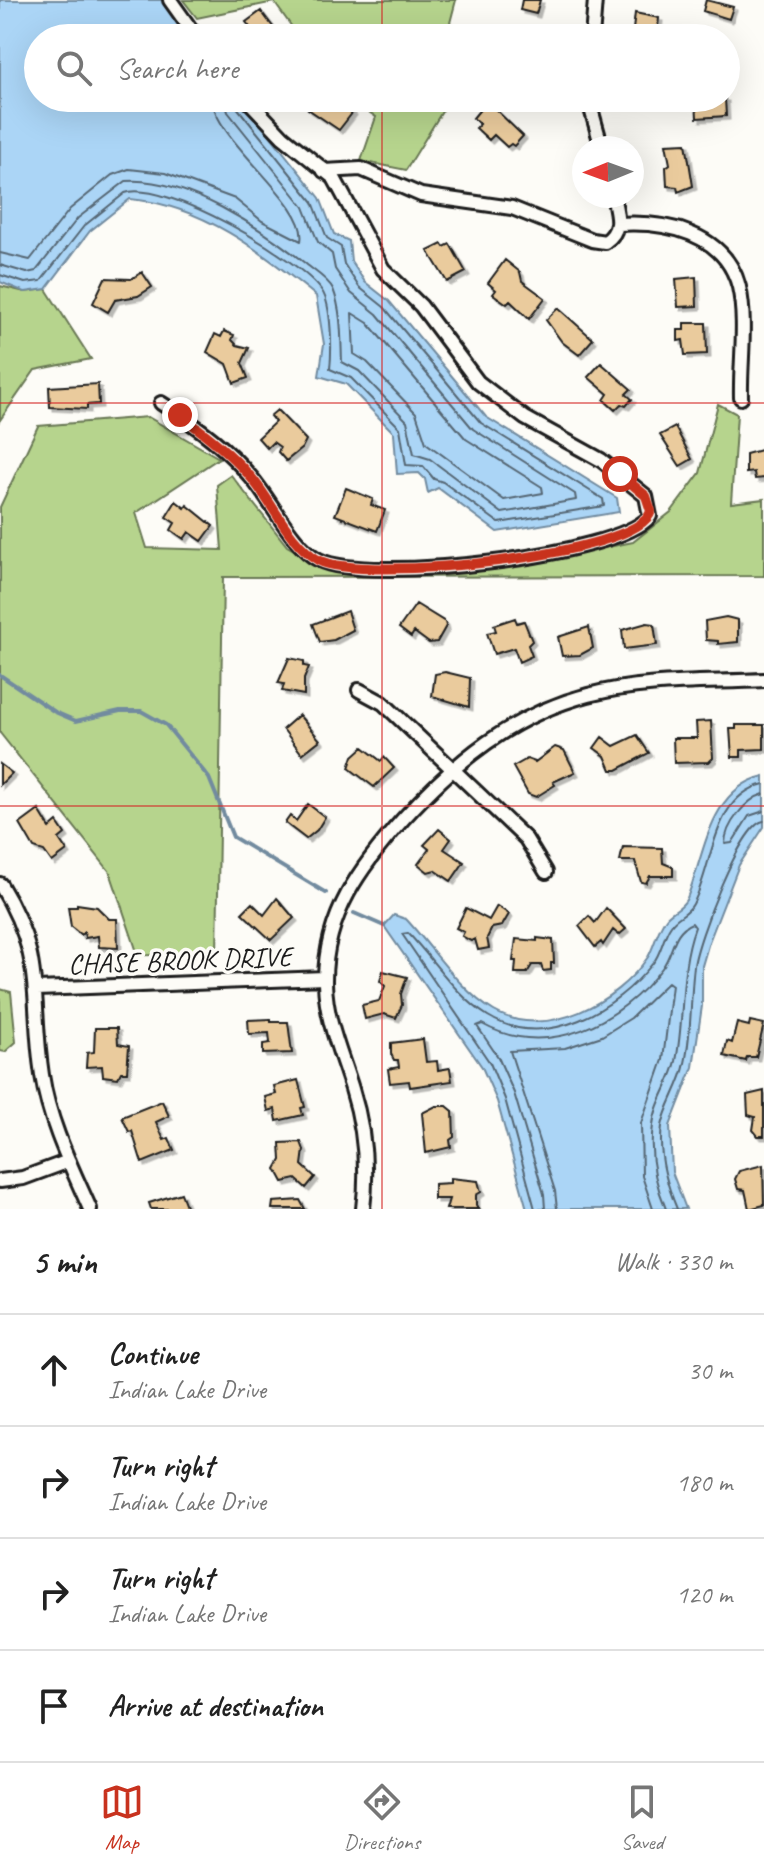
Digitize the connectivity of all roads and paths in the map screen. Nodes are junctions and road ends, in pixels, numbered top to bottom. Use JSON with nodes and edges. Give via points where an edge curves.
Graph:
{"nodes":[{"id":1,"x":170,"y":0,"type":"edge"},
{"id":2,"x":595,"y":0,"type":"edge"},
{"id":3,"x":187,"y":24,"type":"edge"},
{"id":4,"x":593,"y":24,"type":"edge"},
{"id":5,"x":259,"y":112,"type":"edge"},
{"id":6,"x":592,"y":112,"type":"edge"},
{"id":7,"x":599,"y":136,"type":"edge"},
{"id":8,"x":324,"y":171,"type":"junction"},
{"id":9,"x":615,"y":208,"type":"edge"},
{"id":10,"x":618,"y":224,"type":"junction"},
{"id":11,"x":741,"y":398,"type":"dead end"},
{"id":12,"x":161,"y":403,"type":"dead end"},
{"id":13,"x":764,"y":680,"type":"edge"},
{"id":14,"x":359,"y":690,"type":"dead end"},
{"id":15,"x":452,"y":768,"type":"junction"},
{"id":16,"x":546,"y":872,"type":"dead end"},
{"id":17,"x":0,"y":884,"type":"edge"},
{"id":18,"x":325,"y":978,"type":"junction"},
{"id":19,"x":37,"y":989,"type":"junction"},
{"id":20,"x":69,"y":1161,"type":"junction"},
{"id":21,"x":0,"y":1181,"type":"edge"},
{"id":22,"x":90,"y":1209,"type":"edge"},
{"id":23,"x":363,"y":1209,"type":"edge"}],
"edges":[{"from":1,"to":3,"type":"street"},
{"from":2,"to":4,"type":"street"},
{"from":5,"to":8,"type":"street"},
{"from":6,"to":7,"type":"street"},
{"from":8,"to":10,"type":"street","via":[[361,169],[421,195],[512,208],[592,240],[608,240]]},
{"from":8,"to":12,"type":"street","via":[[334,178],[383,269],[421,306],[478,382],[525,418],[620,474],[646,496],[650,516],[622,534],[519,558],[406,570],[330,564],[315,558],[293,534],[239,464]]},
{"from":9,"to":10,"type":"street"},
{"from":10,"to":11,"type":"street","via":[[673,226],[699,237],[729,264],[742,315]]},
{"from":13,"to":15,"type":"street","via":[[658,685],[589,695],[506,728]]},
{"from":14,"to":15,"type":"street","via":[[375,697]]},
{"from":15,"to":16,"type":"street","via":[[526,839]]},
{"from":15,"to":18,"type":"street","via":[[353,880],[335,923]]},
{"from":17,"to":19,"type":"street","via":[[25,931]]},
{"from":18,"to":19,"type":"street","name":"CHASE BROOK DRIVE"},
{"from":18,"to":23,"type":"street","via":[[328,1013],[360,1124]]},
{"from":19,"to":20,"type":"street","via":[[42,1074]]},
{"from":20,"to":21,"type":"street"},
{"from":20,"to":22,"type":"street"}]}
